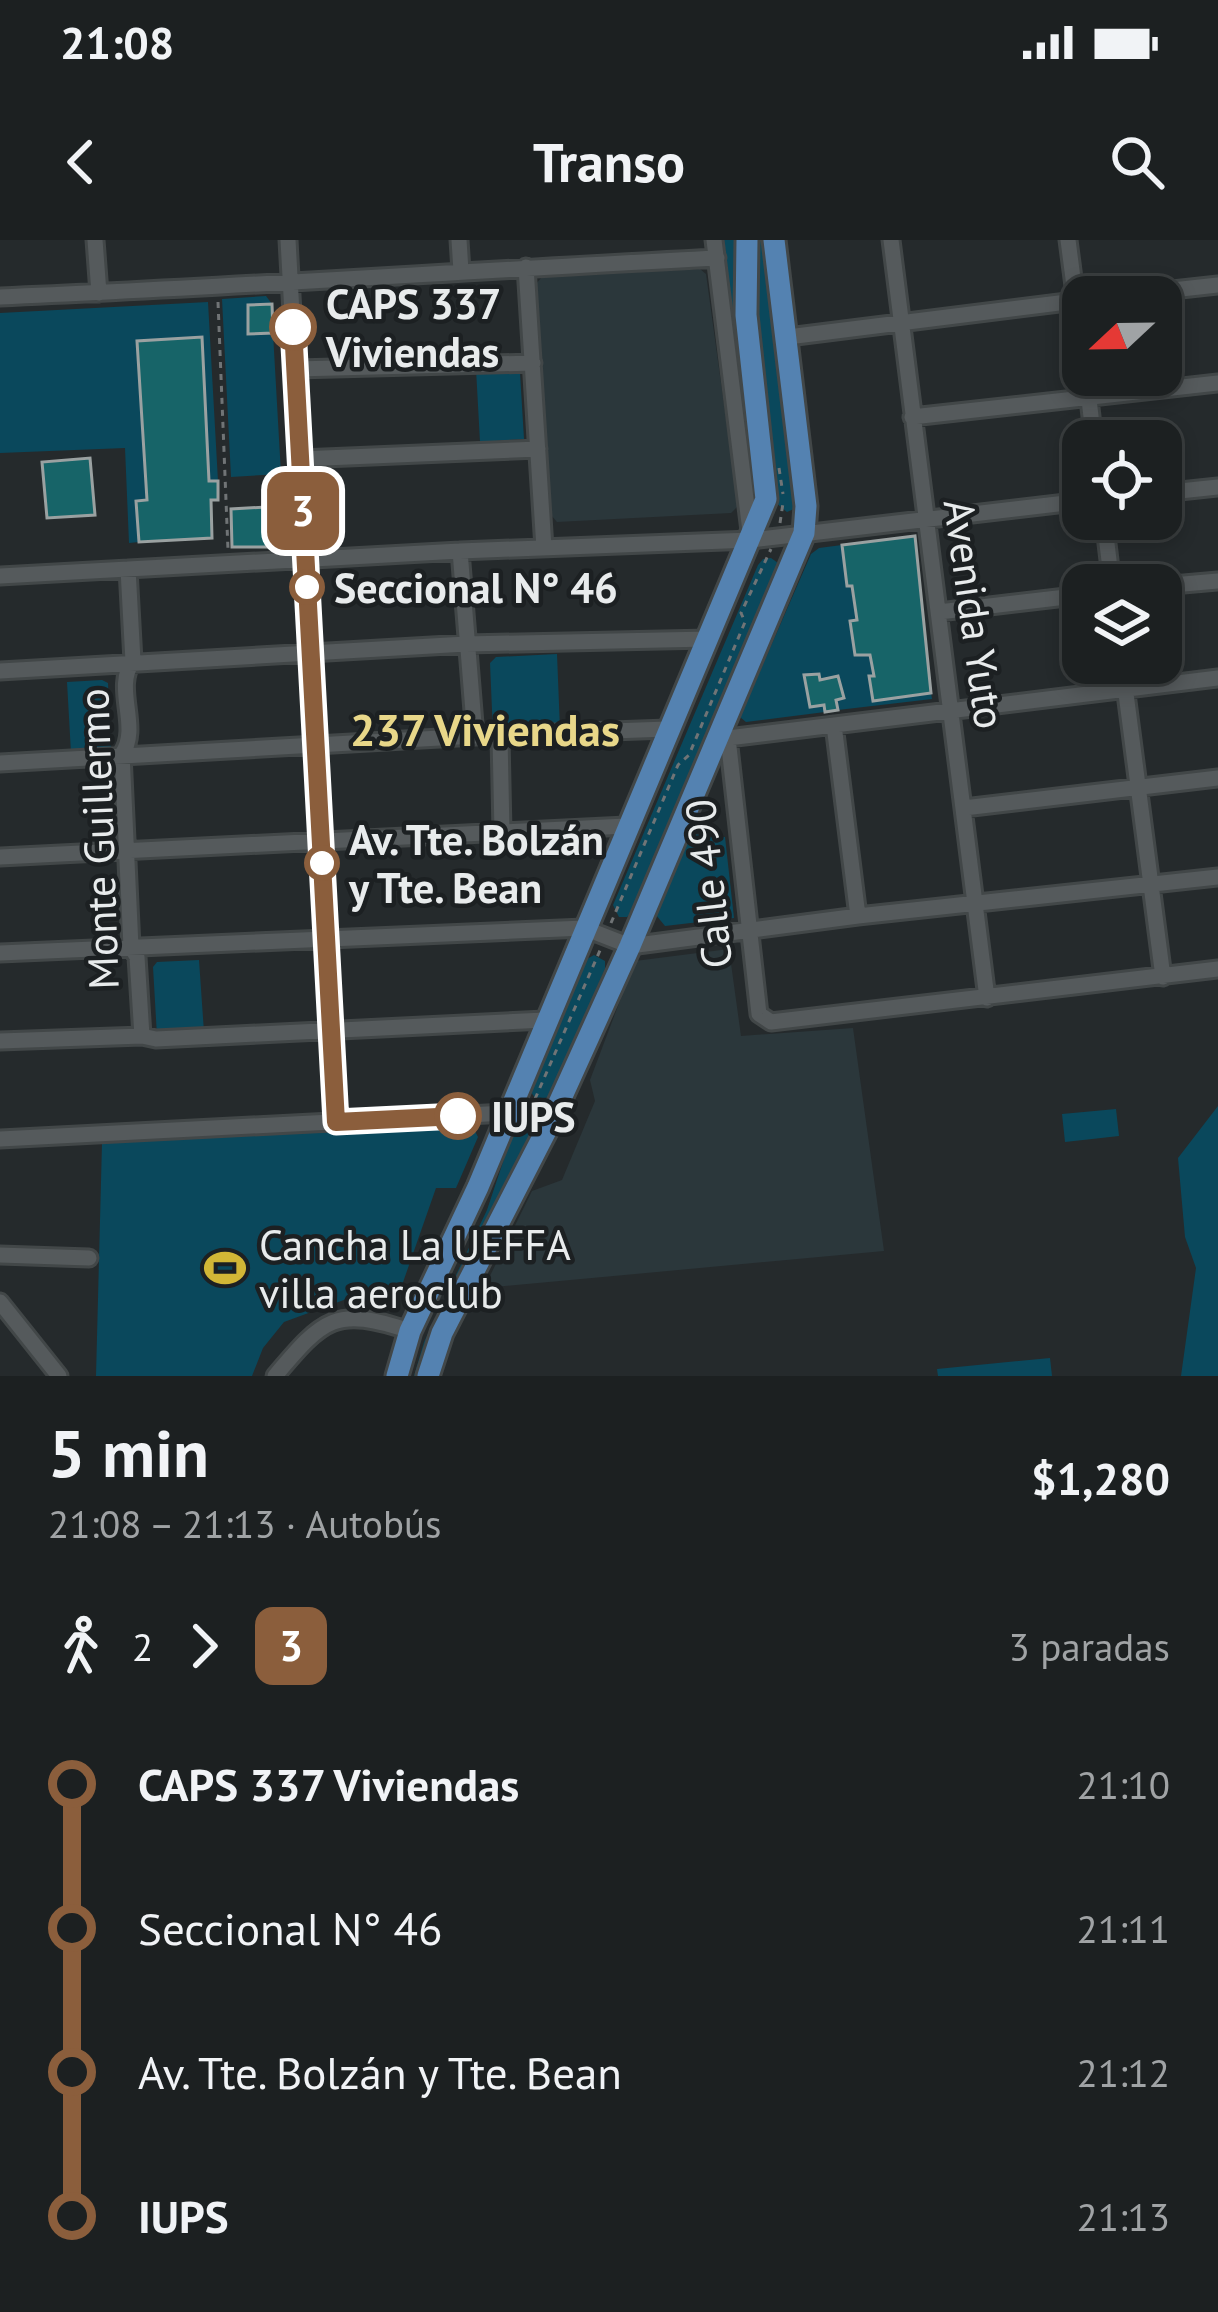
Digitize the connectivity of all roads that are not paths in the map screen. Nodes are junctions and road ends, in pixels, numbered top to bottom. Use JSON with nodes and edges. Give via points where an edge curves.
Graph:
{"nodes":[{"id":1,"x":95,"y":240,"type":"edge"},
{"id":2,"x":288,"y":240,"type":"edge"},
{"id":3,"x":459,"y":240,"type":"edge"},
{"id":4,"x":714,"y":240,"type":"edge"},
{"id":5,"x":747,"y":240,"type":"edge"},
{"id":6,"x":774,"y":240,"type":"edge"},
{"id":7,"x":891,"y":240,"type":"edge"},
{"id":8,"x":1068,"y":240,"type":"edge"},
{"id":9,"x":717,"y":258,"type":"junction"},
{"id":10,"x":526,"y":267,"type":"junction"},
{"id":11,"x":461,"y":271,"type":"junction"},
{"id":12,"x":1075,"y":276,"type":"edge"},
{"id":13,"x":290,"y":285,"type":"junction"},
{"id":14,"x":1218,"y":285,"type":"edge"},
{"id":15,"x":1182,"y":289,"type":"edge"},
{"id":16,"x":99,"y":293,"type":"junction"},
{"id":17,"x":0,"y":297,"type":"edge"},
{"id":18,"x":1062,"y":302,"type":"edge"},
{"id":19,"x":900,"y":322,"type":"junction"},
{"id":20,"x":788,"y":337,"type":"junction"},
{"id":21,"x":533,"y":362,"type":"junction"},
{"id":22,"x":296,"y":369,"type":"junction"},
{"id":23,"x":1218,"y":383,"type":"edge"},
{"id":24,"x":1089,"y":398,"type":"junction"},
{"id":25,"x":912,"y":417,"type":"junction"},
{"id":26,"x":1092,"y":420,"type":"edge"},
{"id":27,"x":538,"y":448,"type":"junction"},
{"id":28,"x":300,"y":459,"type":"junction"},
{"id":29,"x":1218,"y":487,"type":"edge"},
{"id":30,"x":1182,"y":491,"type":"edge"},
{"id":31,"x":1062,"y":503,"type":"edge"},
{"id":32,"x":926,"y":517,"type":"junction"},
{"id":33,"x":804,"y":533,"type":"junction"},
{"id":34,"x":751,"y":540,"type":"junction"},
{"id":35,"x":544,"y":548,"type":"junction"},
{"id":36,"x":460,"y":550,"type":"junction"},
{"id":37,"x":305,"y":559,"type":"junction"},
{"id":38,"x":128,"y":568,"type":"junction"},
{"id":39,"x":0,"y":576,"type":"edge"},
{"id":40,"x":1218,"y":581,"type":"edge"},
{"id":41,"x":1182,"y":584,"type":"edge"},
{"id":42,"x":1062,"y":597,"type":"edge"},
{"id":43,"x":939,"y":612,"type":"junction"},
{"id":44,"x":466,"y":644,"type":"junction"},
{"id":45,"x":710,"y":650,"type":"junction"},
{"id":46,"x":310,"y":652,"type":"junction"},
{"id":47,"x":133,"y":661,"type":"junction"},
{"id":48,"x":0,"y":670,"type":"edge"},
{"id":49,"x":1218,"y":678,"type":"edge"},
{"id":50,"x":1125,"y":684,"type":"edge"},
{"id":51,"x":1126,"y":690,"type":"junction"},
{"id":52,"x":952,"y":712,"type":"junction"},
{"id":53,"x":834,"y":725,"type":"junction"},
{"id":54,"x":673,"y":734,"type":"junction"},
{"id":55,"x":724,"y":735,"type":"junction"},
{"id":56,"x":475,"y":736,"type":"junction"},
{"id":57,"x":500,"y":737,"type":"junction"},
{"id":58,"x":315,"y":744,"type":"junction"},
{"id":59,"x":122,"y":754,"type":"junction"},
{"id":60,"x":0,"y":763,"type":"edge"},
{"id":61,"x":1218,"y":778,"type":"edge"},
{"id":62,"x":1138,"y":786,"type":"junction"},
{"id":63,"x":964,"y":808,"type":"junction"},
{"id":64,"x":626,"y":826,"type":"junction"},
{"id":65,"x":502,"y":832,"type":"junction"},
{"id":66,"x":320,"y":841,"type":"junction"},
{"id":67,"x":126,"y":852,"type":"junction"},
{"id":68,"x":0,"y":857,"type":"edge"},
{"id":69,"x":1218,"y":877,"type":"edge"},
{"id":70,"x":1151,"y":885,"type":"junction"},
{"id":71,"x":976,"y":903,"type":"junction"},
{"id":72,"x":858,"y":916,"type":"junction"},
{"id":73,"x":748,"y":930,"type":"junction"},
{"id":74,"x":595,"y":932,"type":"junction"},
{"id":75,"x":326,"y":938,"type":"junction"},
{"id":76,"x":630,"y":946,"type":"junction"},
{"id":77,"x":131,"y":947,"type":"junction"},
{"id":78,"x":0,"y":953,"type":"edge"},
{"id":79,"x":1218,"y":969,"type":"edge"},
{"id":80,"x":1163,"y":976,"type":"junction"},
{"id":81,"x":987,"y":998,"type":"junction"},
{"id":82,"x":545,"y":1020,"type":"junction"},
{"id":83,"x":332,"y":1030,"type":"junction"},
{"id":84,"x":142,"y":1036,"type":"junction"},
{"id":85,"x":0,"y":1041,"type":"edge"},
{"id":86,"x":528,"y":1117,"type":"junction"},
{"id":87,"x":336,"y":1122,"type":"junction"},
{"id":88,"x":0,"y":1139,"type":"edge"},
{"id":89,"x":0,"y":1255,"type":"edge"},
{"id":90,"x":89,"y":1258,"type":"dead end"},
{"id":91,"x":0,"y":1302,"type":"edge"},
{"id":92,"x":410,"y":1331,"type":"junction"},
{"id":93,"x":59,"y":1376,"type":"edge"},
{"id":94,"x":275,"y":1376,"type":"edge"},
{"id":95,"x":397,"y":1376,"type":"edge"},
{"id":96,"x":428,"y":1376,"type":"edge"}],
"edges":[{"from":1,"to":16,"type":"street"},
{"from":2,"to":13,"type":"street"},
{"from":3,"to":11,"type":"street"},
{"from":4,"to":9,"type":"street"},
{"from":5,"to":34,"type":"main road","via":[[746,315],[766,477]]},
{"from":6,"to":20,"type":"main road"},
{"from":7,"to":19,"type":"street","name":"Avenida Yuto"},
{"from":8,"to":12,"type":"street"},
{"from":9,"to":10,"type":"street"},
{"from":9,"to":34,"type":"street"},
{"from":10,"to":11,"type":"street"},
{"from":10,"to":21,"type":"street"},
{"from":11,"to":13,"type":"street"},
{"from":13,"to":16,"type":"street"},
{"from":13,"to":22,"type":"street"},
{"from":14,"to":15,"type":"street"},
{"from":16,"to":17,"type":"street"},
{"from":18,"to":19,"type":"street"},
{"from":19,"to":20,"type":"street"},
{"from":19,"to":25,"type":"street","name":"Avenida Yuto"},
{"from":20,"to":33,"type":"main road"},
{"from":21,"to":22,"type":"street"},
{"from":21,"to":27,"type":"street"},
{"from":22,"to":28,"type":"street"},
{"from":23,"to":24,"type":"street"},
{"from":24,"to":25,"type":"street"},
{"from":24,"to":26,"type":"street"},
{"from":25,"to":32,"type":"street","name":"Avenida Yuto"},
{"from":27,"to":28,"type":"street"},
{"from":27,"to":35,"type":"street"},
{"from":28,"to":37,"type":"street"},
{"from":29,"to":30,"type":"street"},
{"from":31,"to":32,"type":"street"},
{"from":32,"to":33,"type":"street"},
{"from":32,"to":43,"type":"street","name":"Avenida Yuto"},
{"from":33,"to":34,"type":"street"},
{"from":33,"to":55,"type":"main road"},
{"from":34,"to":35,"type":"street"},
{"from":34,"to":45,"type":"main road"},
{"from":35,"to":36,"type":"street"},
{"from":36,"to":37,"type":"street"},
{"from":36,"to":44,"type":"street"},
{"from":37,"to":38,"type":"street"},
{"from":37,"to":46,"type":"street"},
{"from":38,"to":39,"type":"street"},
{"from":38,"to":47,"type":"street","name":"Monte Guillermo"},
{"from":40,"to":41,"type":"street"},
{"from":42,"to":43,"type":"street"},
{"from":43,"to":52,"type":"street","name":"Avenida Yuto"},
{"from":44,"to":45,"type":"street"},
{"from":44,"to":46,"type":"street"},
{"from":44,"to":56,"type":"street"},
{"from":45,"to":54,"type":"main road"},
{"from":46,"to":47,"type":"street"},
{"from":46,"to":58,"type":"street"},
{"from":47,"to":48,"type":"street"},
{"from":47,"to":59,"type":"street","name":"Monte Guillermo","via":[[124,672],[129,744]]},
{"from":49,"to":51,"type":"street"},
{"from":50,"to":51,"type":"street"},
{"from":51,"to":52,"type":"street"},
{"from":51,"to":62,"type":"street"},
{"from":52,"to":53,"type":"street"},
{"from":52,"to":63,"type":"street","name":"Avenida Yuto"},
{"from":53,"to":55,"type":"street"},
{"from":53,"to":72,"type":"street"},
{"from":54,"to":57,"type":"street"},
{"from":54,"to":64,"type":"main road"},
{"from":55,"to":73,"type":"street","name":"Calle 490"},
{"from":55,"to":76,"type":"main road"},
{"from":56,"to":57,"type":"street"},
{"from":56,"to":58,"type":"street"},
{"from":57,"to":65,"type":"street"},
{"from":58,"to":59,"type":"street"},
{"from":58,"to":66,"type":"street"},
{"from":59,"to":60,"type":"street"},
{"from":59,"to":67,"type":"street","name":"Monte Guillermo"},
{"from":61,"to":62,"type":"street"},
{"from":62,"to":63,"type":"street"},
{"from":62,"to":70,"type":"street"},
{"from":63,"to":71,"type":"street","name":"Avenida Yuto"},
{"from":64,"to":65,"type":"street"},
{"from":64,"to":74,"type":"main road"},
{"from":65,"to":66,"type":"street"},
{"from":66,"to":67,"type":"street"},
{"from":66,"to":75,"type":"street"},
{"from":67,"to":68,"type":"street"},
{"from":67,"to":77,"type":"street","name":"Monte Guillermo"},
{"from":69,"to":70,"type":"street"},
{"from":70,"to":71,"type":"street"},
{"from":70,"to":80,"type":"street"},
{"from":71,"to":72,"type":"street"},
{"from":71,"to":81,"type":"street","name":"Avenida Yuto"},
{"from":72,"to":73,"type":"street"},
{"from":73,"to":76,"type":"street"},
{"from":73,"to":81,"type":"street","name":"Calle 490","via":[[759,1014],[771,1022]]},
{"from":74,"to":75,"type":"street"},
{"from":74,"to":76,"type":"street"},
{"from":74,"to":82,"type":"main road"},
{"from":75,"to":77,"type":"street"},
{"from":75,"to":83,"type":"street"},
{"from":76,"to":86,"type":"main road"},
{"from":77,"to":78,"type":"street"},
{"from":77,"to":84,"type":"street","name":"Monte Guillermo"},
{"from":79,"to":80,"type":"street"},
{"from":80,"to":81,"type":"street"},
{"from":82,"to":83,"type":"street"},
{"from":82,"to":86,"type":"main road"},
{"from":83,"to":84,"type":"street"},
{"from":83,"to":87,"type":"street"},
{"from":84,"to":85,"type":"street"},
{"from":86,"to":87,"type":"street"},
{"from":86,"to":92,"type":"main road","via":[[478,1187]]},
{"from":86,"to":96,"type":"main road"},
{"from":87,"to":88,"type":"street"},
{"from":89,"to":90,"type":"street"},
{"from":91,"to":93,"type":"street"},
{"from":92,"to":94,"type":"street","via":[[377,1320],[330,1321]]},
{"from":92,"to":95,"type":"main road"}]}
